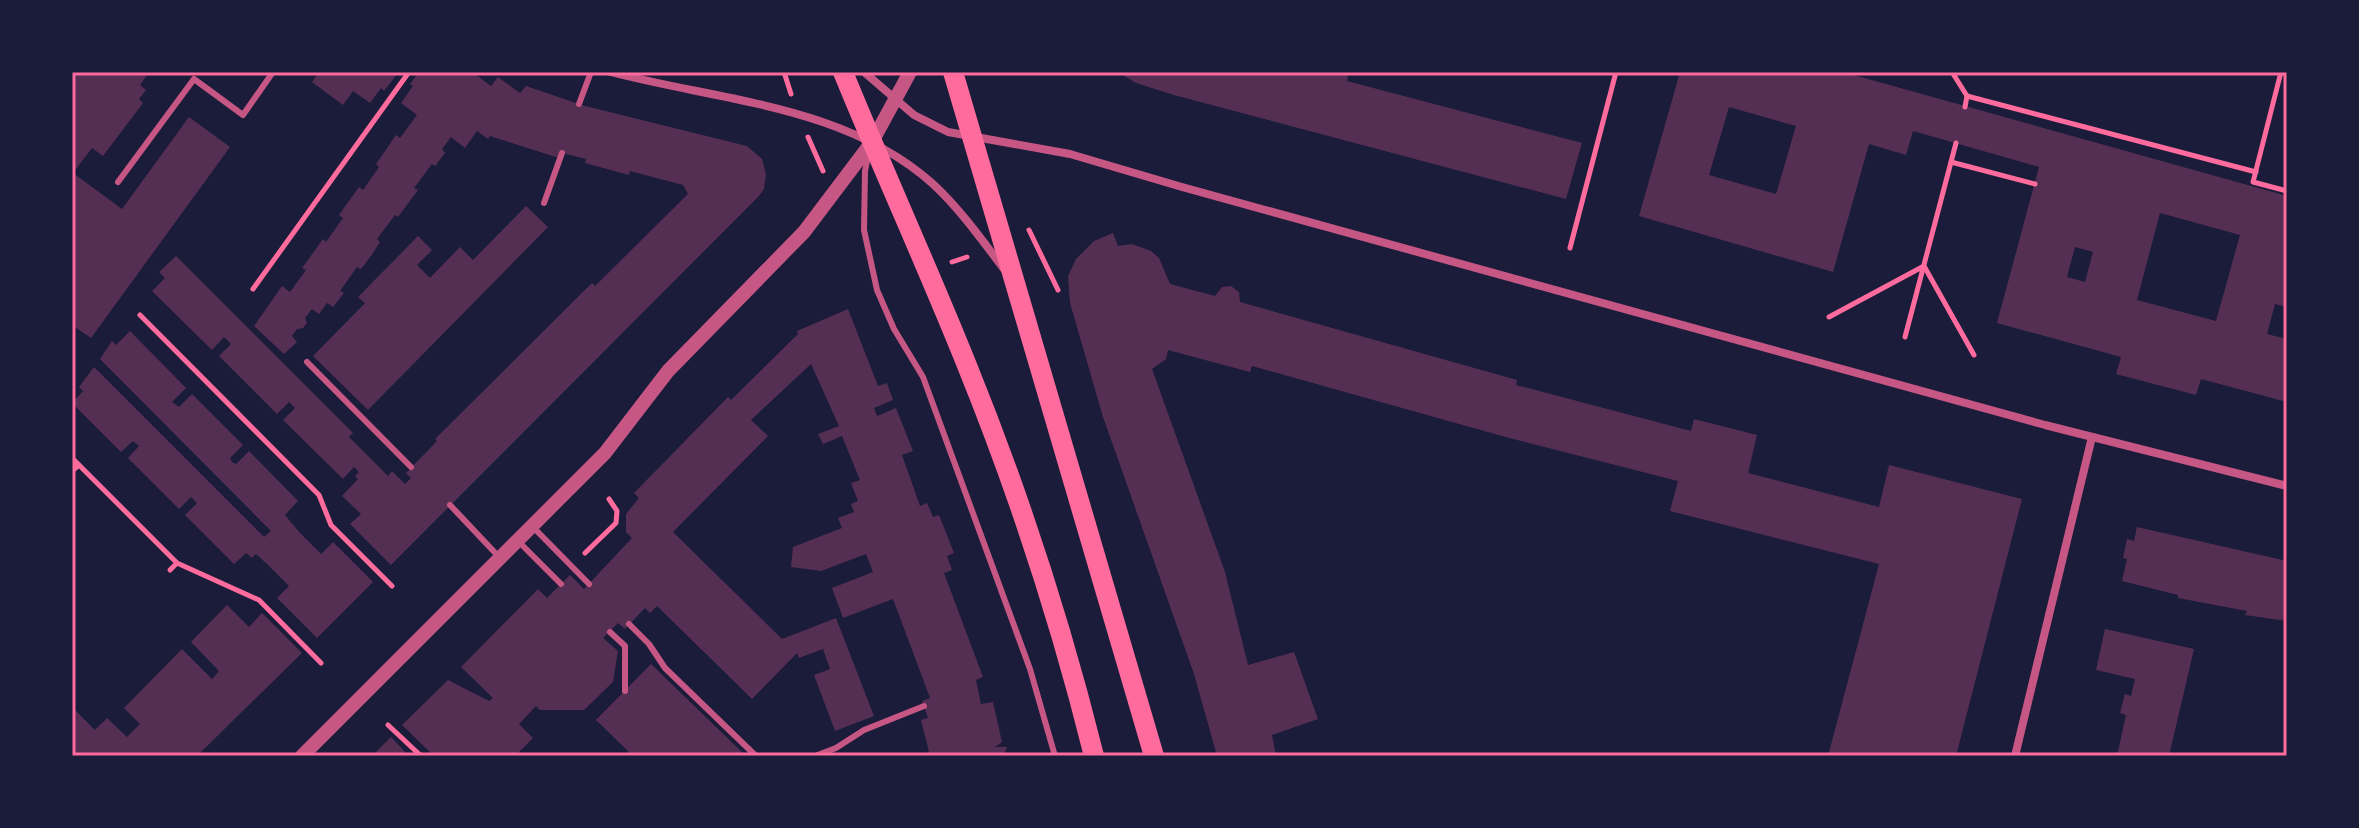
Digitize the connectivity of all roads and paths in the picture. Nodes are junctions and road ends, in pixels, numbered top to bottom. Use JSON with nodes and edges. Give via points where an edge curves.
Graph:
{"nodes":[{"id":1,"x":273,"y":72,"type":"edge"},
{"id":2,"x":409,"y":72,"type":"edge"},
{"id":3,"x":591,"y":72,"type":"edge"},
{"id":4,"x":611,"y":72,"type":"edge"},
{"id":5,"x":843,"y":72,"type":"edge"},
{"id":6,"x":864,"y":72,"type":"edge"},
{"id":7,"x":910,"y":72,"type":"edge"},
{"id":8,"x":953,"y":72,"type":"edge"},
{"id":9,"x":1616,"y":72,"type":"edge"},
{"id":10,"x":1952,"y":72,"type":"edge"},
{"id":11,"x":2281,"y":72,"type":"edge"},
{"id":12,"x":1967,"y":96,"type":"junction"},
{"id":13,"x":896,"y":102,"type":"junction"},
{"id":14,"x":579,"y":104,"type":"dead end"},
{"id":15,"x":1965,"y":107,"type":"dead end"},
{"id":16,"x":973,"y":137,"type":"junction"},
{"id":17,"x":872,"y":142,"type":"junction"},
{"id":18,"x":1956,"y":143,"type":"dead end"},
{"id":19,"x":562,"y":153,"type":"dead end"},
{"id":20,"x":1951,"y":162,"type":"junction"},
{"id":21,"x":2256,"y":172,"type":"junction"},
{"id":22,"x":118,"y":182,"type":"dead end"},
{"id":23,"x":2035,"y":184,"type":"dead end"},
{"id":24,"x":2287,"y":191,"type":"edge"},
{"id":25,"x":544,"y":203,"type":"dead end"},
{"id":26,"x":1026,"y":219,"type":"dead end"},
{"id":27,"x":1570,"y":248,"type":"dead end"},
{"id":28,"x":967,"y":257,"type":"dead end"},
{"id":29,"x":947,"y":264,"type":"dead end"},
{"id":30,"x":1924,"y":266,"type":"junction"},
{"id":31,"x":1014,"y":283,"type":"junction"},
{"id":32,"x":253,"y":289,"type":"dead end"},
{"id":33,"x":1058,"y":290,"type":"dead end"},
{"id":34,"x":140,"y":315,"type":"dead end"},
{"id":35,"x":1829,"y":317,"type":"dead end"},
{"id":36,"x":1905,"y":337,"type":"dead end"},
{"id":37,"x":1974,"y":355,"type":"dead end"},
{"id":38,"x":307,"y":362,"type":"dead end"},
{"id":39,"x":2092,"y":437,"type":"junction"},
{"id":40,"x":72,"y":458,"type":"edge"},
{"id":41,"x":79,"y":465,"type":"junction"},
{"id":42,"x":411,"y":467,"type":"dead end"},
{"id":43,"x":72,"y":471,"type":"edge"},
{"id":44,"x":2287,"y":486,"type":"edge"},
{"id":45,"x":609,"y":499,"type":"dead end"},
{"id":46,"x":450,"y":505,"type":"dead end"},
{"id":47,"x":532,"y":526,"type":"junction"},
{"id":48,"x":517,"y":540,"type":"junction"},
{"id":49,"x":577,"y":554,"type":"dead end"},
{"id":50,"x":500,"y":558,"type":"junction"},
{"id":51,"x":177,"y":563,"type":"junction"},
{"id":52,"x":170,"y":570,"type":"dead end"},
{"id":53,"x":561,"y":584,"type":"dead end"},
{"id":54,"x":589,"y":584,"type":"dead end"},
{"id":55,"x":392,"y":586,"type":"dead end"},
{"id":56,"x":629,"y":624,"type":"dead end"},
{"id":57,"x":610,"y":632,"type":"dead end"},
{"id":58,"x":321,"y":663,"type":"dead end"},
{"id":59,"x":625,"y":691,"type":"dead end"},
{"id":60,"x":924,"y":706,"type":"dead end"},
{"id":61,"x":388,"y":725,"type":"dead end"},
{"id":62,"x":302,"y":756,"type":"edge"},
{"id":63,"x":421,"y":756,"type":"edge"},
{"id":64,"x":756,"y":756,"type":"edge"},
{"id":65,"x":815,"y":756,"type":"edge"},
{"id":66,"x":1055,"y":756,"type":"edge"},
{"id":67,"x":1094,"y":756,"type":"edge"},
{"id":68,"x":1154,"y":756,"type":"edge"},
{"id":69,"x":2015,"y":756,"type":"edge"}],
"edges":[{"from":1,"to":22,"type":"lane","via":[[243,115],[194,79]]},
{"from":2,"to":32,"type":"path"},
{"from":3,"to":14,"type":"lane"},
{"from":4,"to":17,"type":"street","via":[[765,105]]},
{"from":5,"to":17,"type":"main road"},
{"from":6,"to":13,"type":"street"},
{"from":7,"to":13,"type":"street"},
{"from":8,"to":16,"type":"main road"},
{"from":9,"to":27,"type":"path"},
{"from":10,"to":12,"type":"path"},
{"from":11,"to":21,"type":"path"},
{"from":12,"to":15,"type":"path"},
{"from":12,"to":21,"type":"path"},
{"from":13,"to":16,"type":"street","via":[[931,125]]},
{"from":13,"to":17,"type":"street"},
{"from":16,"to":31,"type":"main road"},
{"from":16,"to":39,"type":"street","via":[[1070,154]]},
{"from":17,"to":31,"type":"street","via":[[935,186]]},
{"from":17,"to":47,"type":"street","via":[[804,232],[668,371],[605,453]]},
{"from":17,"to":66,"type":"lane","via":[[865,171],[864,230],[877,290],[923,377],[1030,669]]},
{"from":17,"to":67,"type":"main road","via":[[1003,458]]},
{"from":18,"to":20,"type":"path"},
{"from":19,"to":25,"type":"lane"},
{"from":20,"to":23,"type":"path"},
{"from":20,"to":30,"type":"path"},
{"from":21,"to":24,"type":"path","via":[[2253,182]]},
{"from":26,"to":33,"type":"path"},
{"from":28,"to":29,"type":"path"},
{"from":30,"to":35,"type":"path"},
{"from":30,"to":36,"type":"path"},
{"from":30,"to":37,"type":"path"},
{"from":31,"to":68,"type":"main road"},
{"from":34,"to":55,"type":"path","via":[[319,495],[331,525]]},
{"from":38,"to":42,"type":"lane"},
{"from":39,"to":44,"type":"street"},
{"from":39,"to":69,"type":"street"},
{"from":40,"to":41,"type":"path"},
{"from":41,"to":43,"type":"path"},
{"from":41,"to":51,"type":"path"},
{"from":45,"to":49,"type":"path","via":[[617,511],[616,523],[588,553]]},
{"from":46,"to":50,"type":"lane"},
{"from":47,"to":48,"type":"street"},
{"from":47,"to":54,"type":"lane"},
{"from":48,"to":50,"type":"street"},
{"from":48,"to":53,"type":"lane"},
{"from":50,"to":62,"type":"street"},
{"from":51,"to":52,"type":"path"},
{"from":51,"to":58,"type":"path","via":[[259,600]]},
{"from":56,"to":64,"type":"lane","via":[[665,668]]},
{"from":57,"to":59,"type":"lane","via":[[625,646]]},
{"from":60,"to":65,"type":"lane"},
{"from":61,"to":63,"type":"path"}]}
